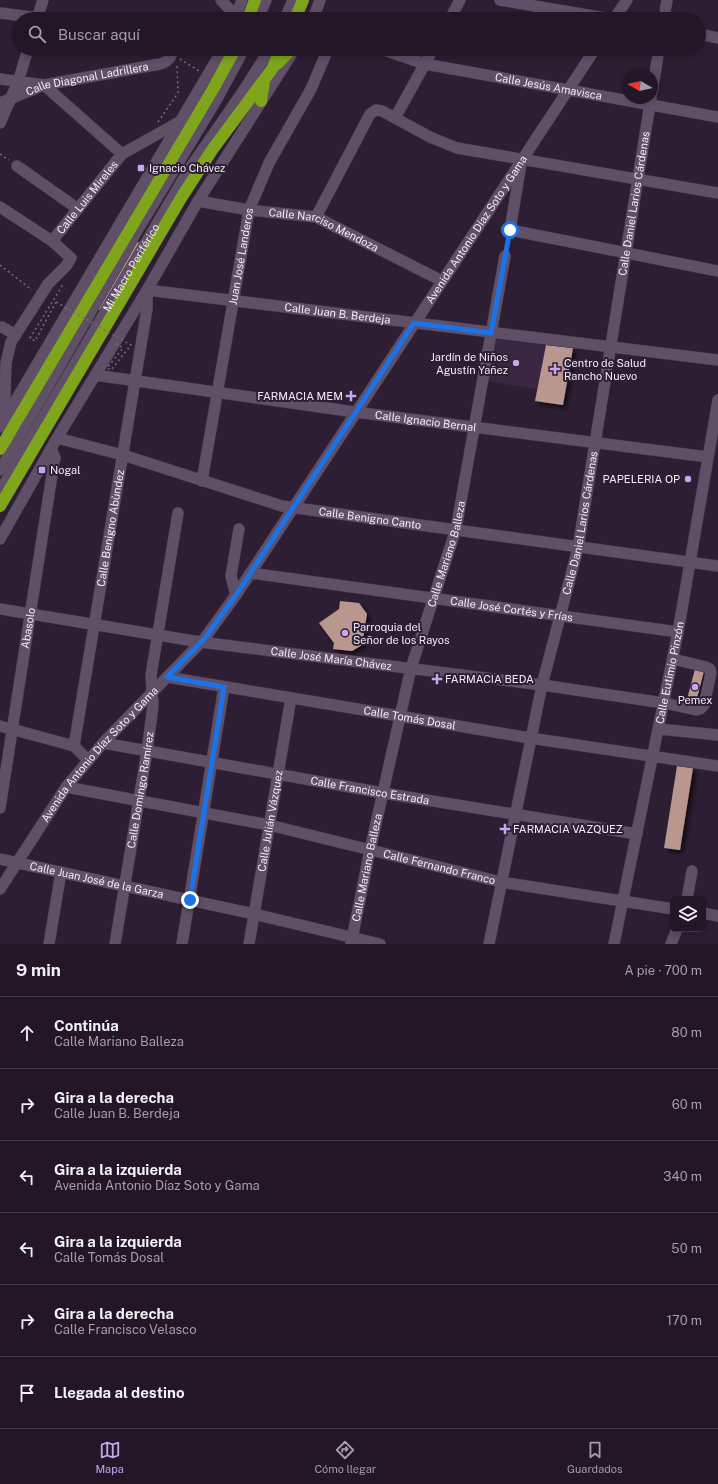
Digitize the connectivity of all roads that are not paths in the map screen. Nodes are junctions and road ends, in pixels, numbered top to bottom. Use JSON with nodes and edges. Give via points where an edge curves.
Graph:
{"nodes":[{"id":1,"x":43,"y":0,"type":"edge"},
{"id":2,"x":221,"y":0,"type":"edge"},
{"id":3,"x":242,"y":0,"type":"edge"},
{"id":4,"x":255,"y":0,"type":"edge"},
{"id":5,"x":266,"y":0,"type":"edge"},
{"id":6,"x":293,"y":0,"type":"edge"},
{"id":7,"x":303,"y":0,"type":"edge"},
{"id":8,"x":320,"y":0,"type":"edge"},
{"id":9,"x":460,"y":0,"type":"edge"},
{"id":10,"x":500,"y":0,"type":"edge"},
{"id":11,"x":627,"y":0,"type":"edge"},
{"id":12,"x":667,"y":0,"type":"edge"},
{"id":13,"x":41,"y":12,"type":"edge"},
{"id":14,"x":232,"y":12,"type":"edge"},
{"id":15,"x":238,"y":12,"type":"edge"},
{"id":16,"x":251,"y":12,"type":"edge"},
{"id":17,"x":261,"y":12,"type":"edge"},
{"id":18,"x":288,"y":12,"type":"edge"},
{"id":19,"x":299,"y":12,"type":"edge"},
{"id":20,"x":316,"y":12,"type":"edge"},
{"id":21,"x":454,"y":12,"type":"edge"},
{"id":22,"x":570,"y":12,"type":"edge"},
{"id":23,"x":619,"y":12,"type":"edge"},
{"id":24,"x":665,"y":12,"type":"edge"},
{"id":25,"x":0,"y":13,"type":"edge"},
{"id":26,"x":12,"y":14,"type":"edge"},
{"id":27,"x":706,"y":35,"type":"edge"},
{"id":28,"x":718,"y":38,"type":"edge"},
{"id":29,"x":26,"y":56,"type":"edge"},
{"id":30,"x":169,"y":56,"type":"edge"},
{"id":31,"x":219,"y":56,"type":"edge"},
{"id":32,"x":231,"y":56,"type":"edge"},
{"id":33,"x":240,"y":56,"type":"edge"},
{"id":34,"x":266,"y":56,"type":"edge"},
{"id":35,"x":278,"y":56,"type":"edge"},
{"id":36,"x":286,"y":56,"type":"edge"},
{"id":37,"x":289,"y":56,"type":"edge"},
{"id":38,"x":325,"y":56,"type":"edge"},
{"id":39,"x":402,"y":56,"type":"edge"},
{"id":40,"x":429,"y":56,"type":"edge"},
{"id":41,"x":590,"y":56,"type":"edge"},
{"id":42,"x":658,"y":56,"type":"edge"},
{"id":43,"x":425,"y":64,"type":"junction"},
{"id":44,"x":656,"y":68,"type":"edge"},
{"id":45,"x":272,"y":69,"type":"junction"},
{"id":46,"x":0,"y":79,"type":"edge"},
{"id":47,"x":264,"y":79,"type":"junction"},
{"id":48,"x":18,"y":82,"type":"junction"},
{"id":49,"x":44,"y":84,"type":"junction"},
{"id":50,"x":568,"y":90,"type":"junction"},
{"id":51,"x":622,"y":97,"type":"edge"},
{"id":52,"x":12,"y":98,"type":"junction"},
{"id":53,"x":261,"y":101,"type":"junction"},
{"id":54,"x":0,"y":103,"type":"edge"},
{"id":55,"x":658,"y":103,"type":"edge"},
{"id":56,"x":650,"y":104,"type":"edge"},
{"id":57,"x":718,"y":117,"type":"edge"},
{"id":58,"x":395,"y":118,"type":"junction"},
{"id":59,"x":180,"y":122,"type":"junction"},
{"id":60,"x":0,"y":123,"type":"edge"},
{"id":61,"x":122,"y":154,"type":"junction"},
{"id":62,"x":522,"y":159,"type":"junction"},
{"id":63,"x":17,"y":166,"type":"road end"},
{"id":64,"x":638,"y":179,"type":"junction"},
{"id":65,"x":718,"y":193,"type":"edge"},
{"id":66,"x":198,"y":201,"type":"junction"},
{"id":67,"x":0,"y":207,"type":"edge"},
{"id":68,"x":78,"y":208,"type":"junction"},
{"id":69,"x":249,"y":210,"type":"junction"},
{"id":70,"x":316,"y":217,"type":"junction"},
{"id":71,"x":52,"y":241,"type":"junction"},
{"id":72,"x":626,"y":253,"type":"junction"},
{"id":73,"x":505,"y":256,"type":"dead end"},
{"id":74,"x":718,"y":271,"type":"edge"},
{"id":75,"x":442,"y":281,"type":"junction"},
{"id":76,"x":147,"y":290,"type":"junction"},
{"id":77,"x":234,"y":301,"type":"junction"},
{"id":78,"x":414,"y":323,"type":"junction"},
{"id":79,"x":2,"y":327,"type":"dead end"},
{"id":80,"x":491,"y":333,"type":"junction"},
{"id":81,"x":16,"y":335,"type":"junction"},
{"id":82,"x":611,"y":347,"type":"junction"},
{"id":83,"x":718,"y":360,"type":"edge"},
{"id":84,"x":4,"y":372,"type":"edge"},
{"id":85,"x":95,"y":375,"type":"junction"},
{"id":86,"x":135,"y":382,"type":"junction"},
{"id":87,"x":218,"y":393,"type":"junction"},
{"id":88,"x":718,"y":400,"type":"edge"},
{"id":89,"x":355,"y":412,"type":"junction"},
{"id":90,"x":474,"y":426,"type":"junction"},
{"id":91,"x":0,"y":427,"type":"edge"},
{"id":92,"x":57,"y":438,"type":"junction"},
{"id":93,"x":596,"y":442,"type":"junction"},
{"id":94,"x":51,"y":448,"type":"junction"},
{"id":95,"x":0,"y":450,"type":"edge"},
{"id":96,"x":123,"y":455,"type":"junction"},
{"id":97,"x":708,"y":457,"type":"junction"},
{"id":98,"x":0,"y":470,"type":"edge"},
{"id":99,"x":202,"y":480,"type":"junction"},
{"id":100,"x":0,"y":491,"type":"edge"},
{"id":101,"x":0,"y":506,"type":"edge"},
{"id":102,"x":292,"y":507,"type":"junction"},
{"id":103,"x":178,"y":514,"type":"dead end"},
{"id":104,"x":239,"y":529,"type":"dead end"},
{"id":105,"x":456,"y":529,"type":"junction"},
{"id":106,"x":0,"y":539,"type":"edge"},
{"id":107,"x":578,"y":548,"type":"junction"},
{"id":108,"x":690,"y":563,"type":"junction"},
{"id":109,"x":718,"y":566,"type":"edge"},
{"id":110,"x":250,"y":572,"type":"junction"},
{"id":111,"x":236,"y":595,"type":"junction"},
{"id":112,"x":434,"y":599,"type":"junction"},
{"id":113,"x":0,"y":609,"type":"edge"},
{"id":114,"x":30,"y":615,"type":"junction"},
{"id":115,"x":560,"y":617,"type":"junction"},
{"id":116,"x":94,"y":626,"type":"junction"},
{"id":117,"x":678,"y":632,"type":"junction"},
{"id":118,"x":158,"y":636,"type":"junction"},
{"id":119,"x":200,"y":642,"type":"junction"},
{"id":120,"x":673,"y":659,"type":"junction"},
{"id":121,"x":411,"y":668,"type":"junction"},
{"id":122,"x":167,"y":677,"type":"junction"},
{"id":123,"x":542,"y":685,"type":"junction"},
{"id":124,"x":224,"y":687,"type":"junction"},
{"id":125,"x":152,"y":692,"type":"junction"},
{"id":126,"x":291,"y":698,"type":"junction"},
{"id":127,"x":664,"y":703,"type":"junction"},
{"id":128,"x":400,"y":717,"type":"junction"},
{"id":129,"x":0,"y":726,"type":"edge"},
{"id":130,"x":12,"y":729,"type":"junction"},
{"id":131,"x":659,"y":729,"type":"junction"},
{"id":132,"x":718,"y":735,"type":"edge"},
{"id":133,"x":530,"y":738,"type":"junction"},
{"id":134,"x":103,"y":743,"type":"junction"},
{"id":135,"x":74,"y":746,"type":"junction"},
{"id":136,"x":147,"y":751,"type":"junction"},
{"id":137,"x":653,"y":756,"type":"junction"},
{"id":138,"x":88,"y":760,"type":"junction"},
{"id":139,"x":212,"y":762,"type":"junction"},
{"id":140,"x":718,"y":766,"type":"edge"},
{"id":141,"x":278,"y":775,"type":"junction"},
{"id":142,"x":66,"y":787,"type":"junction"},
{"id":143,"x":383,"y":793,"type":"junction"},
{"id":144,"x":139,"y":801,"type":"junction"},
{"id":145,"x":0,"y":808,"type":"edge"},
{"id":146,"x":204,"y":812,"type":"junction"},
{"id":147,"x":515,"y":814,"type":"junction"},
{"id":148,"x":269,"y":825,"type":"junction"},
{"id":149,"x":637,"y":834,"type":"junction"},
{"id":150,"x":370,"y":850,"type":"junction"},
{"id":151,"x":0,"y":859,"type":"edge"},
{"id":152,"x":16,"y":862,"type":"junction"},
{"id":153,"x":61,"y":872,"type":"junction"},
{"id":154,"x":692,"y":872,"type":"dead end"},
{"id":155,"x":502,"y":882,"type":"junction"},
{"id":156,"x":125,"y":887,"type":"junction"},
{"id":157,"x":0,"y":889,"type":"edge"},
{"id":158,"x":688,"y":896,"type":"edge"},
{"id":159,"x":190,"y":900,"type":"junction"},
{"id":160,"x":623,"y":902,"type":"junction"},
{"id":161,"x":670,"y":909,"type":"edge"},
{"id":162,"x":254,"y":914,"type":"junction"},
{"id":163,"x":706,"y":914,"type":"edge"},
{"id":164,"x":718,"y":916,"type":"edge"},
{"id":165,"x":676,"y":932,"type":"edge"},
{"id":166,"x":352,"y":941,"type":"edge"},
{"id":167,"x":49,"y":944,"type":"edge"},
{"id":168,"x":115,"y":944,"type":"edge"},
{"id":169,"x":182,"y":944,"type":"edge"},
{"id":170,"x":249,"y":944,"type":"edge"},
{"id":171,"x":380,"y":944,"type":"edge"},
{"id":172,"x":489,"y":944,"type":"edge"},
{"id":173,"x":614,"y":944,"type":"edge"},
{"id":174,"x":671,"y":944,"type":"edge"}],
"edges":[{"from":1,"to":13,"type":"street"},
{"from":2,"to":14,"type":"street"},
{"from":3,"to":15,"type":"street"},
{"from":4,"to":16,"type":"highway"},
{"from":5,"to":17,"type":"street"},
{"from":6,"to":18,"type":"street"},
{"from":7,"to":19,"type":"highway"},
{"from":8,"to":20,"type":"street"},
{"from":9,"to":21,"type":"street"},
{"from":10,"to":22,"type":"street"},
{"from":11,"to":23,"type":"street"},
{"from":12,"to":24,"type":"street"},
{"from":25,"to":26,"type":"street"},
{"from":27,"to":28,"type":"street"},
{"from":29,"to":48,"type":"street"},
{"from":30,"to":49,"type":"street","name":"Calle Diagonal Ladrillera","via":[[166,62],[160,64]]},
{"from":31,"to":59,"type":"street"},
{"from":32,"to":95,"type":"highway"},
{"from":33,"to":98,"type":"street","name":"Mi Macro Periférico"},
{"from":34,"to":100,"type":"street","name":"Mi Macro Periférico","via":[[188,171]]},
{"from":35,"to":45,"type":"highway"},
{"from":36,"to":45,"type":"highway"},
{"from":37,"to":53,"type":"street"},
{"from":38,"to":69,"type":"street","name":"Juan José Landeros","via":[[311,89],[269,163]]},
{"from":39,"to":43,"type":"street","name":"Calle Jesús Amavisca"},
{"from":40,"to":43,"type":"street"},
{"from":41,"to":50,"type":"street","name":"Avenida Antonio Díaz Soto y Gama"},
{"from":42,"to":44,"type":"street"},
{"from":43,"to":50,"type":"street","name":"Calle Jesús Amavisca"},
{"from":43,"to":58,"type":"street"},
{"from":45,"to":47,"type":"highway"},
{"from":46,"to":48,"type":"street"},
{"from":47,"to":53,"type":"highway"},
{"from":47,"to":101,"type":"highway","via":[[212,150],[181,198]]},
{"from":48,"to":49,"type":"street"},
{"from":48,"to":52,"type":"street"},
{"from":49,"to":52,"type":"street","name":"Calle Diagonal Ladrillera"},
{"from":49,"to":61,"type":"street"},
{"from":50,"to":51,"type":"street","name":"Calle Jesús Amavisca"},
{"from":50,"to":62,"type":"street","name":"Avenida Antonio Díaz Soto y Gama"},
{"from":52,"to":54,"type":"street","name":"Calle Diagonal Ladrillera"},
{"from":52,"to":60,"type":"street"},
{"from":53,"to":66,"type":"street"},
{"from":55,"to":57,"type":"street","name":"Calle Jesús Amavisca"},
{"from":56,"to":64,"type":"street","name":"Calle Daniel Larios Cárdenas"},
{"from":58,"to":62,"type":"street","via":[[457,148]]},
{"from":58,"to":70,"type":"street","via":[[376,110],[370,114]]},
{"from":59,"to":61,"type":"street"},
{"from":59,"to":91,"type":"street"},
{"from":61,"to":68,"type":"street","name":"Calle Luis Mireles"},
{"from":62,"to":64,"type":"street"},
{"from":62,"to":72,"type":"street","via":[[510,230]]},
{"from":62,"to":75,"type":"street","name":"Avenida Antonio Díaz Soto y Gama"},
{"from":63,"to":68,"type":"street"},
{"from":64,"to":65,"type":"street"},
{"from":64,"to":72,"type":"street","name":"Calle Daniel Larios Cárdenas"},
{"from":66,"to":69,"type":"street","name":"Calle Narciso Mendoza"},
{"from":66,"to":76,"type":"street"},
{"from":67,"to":71,"type":"street"},
{"from":68,"to":71,"type":"street","name":"Calle Luis Mireles"},
{"from":69,"to":70,"type":"street","name":"Calle Narciso Mendoza"},
{"from":69,"to":77,"type":"street","name":"Juan José Landeros"},
{"from":70,"to":75,"type":"street","name":"Calle Narciso Mendoza"},
{"from":71,"to":81,"type":"street","via":[[71,258],[48,284]]},
{"from":72,"to":74,"type":"street"},
{"from":72,"to":82,"type":"street","name":"Calle Daniel Larios Cárdenas"},
{"from":73,"to":80,"type":"street","name":"Calle Mariano Balleza"},
{"from":75,"to":78,"type":"street","name":"Avenida Antonio Díaz Soto y Gama"},
{"from":76,"to":77,"type":"street","name":"Calle Juan B. Berdeja"},
{"from":76,"to":85,"type":"street"},
{"from":76,"to":86,"type":"street","name":"Calle Benigno Abùndez","via":[[147,309]]},
{"from":77,"to":78,"type":"street","name":"Calle Juan B. Berdeja"},
{"from":77,"to":87,"type":"street","name":"Juan José Landeros"},
{"from":78,"to":80,"type":"street","name":"Calle Juan B. Berdeja"},
{"from":78,"to":89,"type":"street","name":"Avenida Antonio Díaz Soto y Gama"},
{"from":79,"to":81,"type":"street"},
{"from":80,"to":82,"type":"street","name":"Calle Juan B. Berdeja"},
{"from":80,"to":90,"type":"street","name":"Calle Mariano Balleza"},
{"from":81,"to":84,"type":"street","via":[[11,342]]},
{"from":82,"to":83,"type":"street","name":"Calle Juan B. Berdeja"},
{"from":82,"to":93,"type":"street","name":"Calle Daniel Larios Cárdenas"},
{"from":84,"to":91,"type":"street"},
{"from":85,"to":86,"type":"street","name":"Calle Ignacio Bernal"},
{"from":85,"to":92,"type":"street"},
{"from":86,"to":87,"type":"street","name":"Calle Ignacio Bernal"},
{"from":86,"to":96,"type":"street","name":"Calle Benigno Abùndez"},
{"from":87,"to":89,"type":"street","name":"Calle Ignacio Bernal"},
{"from":87,"to":99,"type":"street","name":"Juan José Landeros"},
{"from":88,"to":97,"type":"street","name":"Calle Eutimio Pinzón"},
{"from":89,"to":90,"type":"street","name":"Calle Ignacio Bernal"},
{"from":89,"to":102,"type":"street","name":"Avenida Antonio Díaz Soto y Gama"},
{"from":90,"to":93,"type":"street","name":"Calle Ignacio Bernal"},
{"from":90,"to":105,"type":"street","name":"Calle Mariano Balleza"},
{"from":92,"to":94,"type":"street"},
{"from":92,"to":96,"type":"street","name":"Calle Benigno Canto"},
{"from":93,"to":97,"type":"street","name":"Calle Ignacio Bernal"},
{"from":93,"to":107,"type":"street","name":"Calle Daniel Larios Cárdenas"},
{"from":94,"to":106,"type":"street"},
{"from":94,"to":114,"type":"street","name":"Abasolo","via":[[55,458]]},
{"from":96,"to":99,"type":"street","name":"Calle Benigno Canto"},
{"from":96,"to":116,"type":"street","name":"Calle Benigno Abùndez"},
{"from":97,"to":108,"type":"street","name":"Calle Eutimio Pinzón"},
{"from":99,"to":102,"type":"street","name":"Calle Benigno Canto"},
{"from":102,"to":105,"type":"street","name":"Calle Benigno Canto"},
{"from":102,"to":110,"type":"street","name":"Avenida Antonio Díaz Soto y Gama"},
{"from":103,"to":118,"type":"street","name":"Calle Domingo Ramírez"},
{"from":104,"to":111,"type":"street","via":[[231,576]]},
{"from":105,"to":107,"type":"street","name":"Calle Benigno Canto"},
{"from":105,"to":112,"type":"street","name":"Calle Mariano Balleza"},
{"from":107,"to":108,"type":"street","name":"Calle Benigno Canto"},
{"from":107,"to":115,"type":"street","name":"Calle Daniel Larios Cárdenas"},
{"from":108,"to":109,"type":"street","name":"Calle Benigno Canto"},
{"from":108,"to":117,"type":"street","name":"Calle Eutimio Pinzón"},
{"from":110,"to":111,"type":"street","name":"Avenida Antonio Díaz Soto y Gama"},
{"from":110,"to":112,"type":"street","name":"Calle José Cortés y Frías"},
{"from":111,"to":119,"type":"street","name":"Avenida Antonio Díaz Soto y Gama"},
{"from":112,"to":115,"type":"street","name":"Calle José Cortés y Frías"},
{"from":112,"to":121,"type":"street","name":"Calle Mariano Balleza"},
{"from":113,"to":114,"type":"street","name":"Calle José María Chávez"},
{"from":114,"to":116,"type":"street","name":"Calle José María Chávez"},
{"from":114,"to":130,"type":"street","name":"Abasolo"},
{"from":115,"to":117,"type":"street","name":"Calle José Cortés y Frías"},
{"from":115,"to":123,"type":"street","name":"Calle Daniel Larios Cárdenas"},
{"from":116,"to":118,"type":"street","name":"Calle José María Chávez"},
{"from":116,"to":135,"type":"street","name":"Calle Benigno Abùndez"},
{"from":117,"to":120,"type":"street","name":"Calle Eutimio Pinzón"},
{"from":118,"to":119,"type":"street","name":"Calle José María Chávez"},
{"from":118,"to":125,"type":"street","name":"Calle Domingo Ramírez","via":[[151,675]]},
{"from":119,"to":121,"type":"street","name":"Calle José María Chávez"},
{"from":119,"to":122,"type":"street","name":"Avenida Antonio Díaz Soto y Gama"},
{"from":120,"to":127,"type":"street","name":"Calle Eutimio Pinzón"},
{"from":120,"to":127,"type":"street","name":"Calle José María Chávez","via":[[710,669],[704,705],[696,710]]},
{"from":121,"to":123,"type":"street","name":"Calle José María Chávez"},
{"from":121,"to":128,"type":"street","name":"Calle Mariano Balleza"},
{"from":122,"to":124,"type":"street","name":"Calle Tomás Dosal"},
{"from":122,"to":125,"type":"street","name":"Avenida Antonio Díaz Soto y Gama"},
{"from":123,"to":127,"type":"street","name":"Calle José María Chávez"},
{"from":123,"to":133,"type":"street","name":"Calle Daniel Larios Cárdenas"},
{"from":124,"to":126,"type":"street","name":"Calle Tomás Dosal"},
{"from":124,"to":139,"type":"street"},
{"from":125,"to":134,"type":"street","name":"Avenida Antonio Díaz Soto y Gama"},
{"from":125,"to":136,"type":"street","name":"Calle Domingo Ramírez","via":[[153,706]]},
{"from":126,"to":128,"type":"street","name":"Calle Tomás Dosal"},
{"from":126,"to":141,"type":"street","name":"Calle Julián Vázquez"},
{"from":127,"to":131,"type":"street","name":"Calle Eutimio Pinzón"},
{"from":128,"to":133,"type":"street","name":"Calle Tomás Dosal"},
{"from":128,"to":143,"type":"street","name":"Calle Mariano Balleza"},
{"from":129,"to":130,"type":"street"},
{"from":130,"to":135,"type":"street"},
{"from":130,"to":145,"type":"street","name":"Abasolo"},
{"from":131,"to":132,"type":"street"},
{"from":131,"to":137,"type":"street","name":"Calle Eutimio Pinzón"},
{"from":133,"to":137,"type":"street","name":"Calle Tomás Dosal"},
{"from":133,"to":147,"type":"street","name":"Calle Daniel Larios Cárdenas"},
{"from":134,"to":136,"type":"street","name":"Calle Francisco Estrada"},
{"from":134,"to":138,"type":"street","name":"Avenida Antonio Díaz Soto y Gama"},
{"from":135,"to":138,"type":"street"},
{"from":136,"to":139,"type":"street","name":"Calle Francisco Estrada"},
{"from":136,"to":144,"type":"street","name":"Calle Domingo Ramírez"},
{"from":137,"to":140,"type":"street","name":"Calle Tomás Dosal"},
{"from":137,"to":149,"type":"street","name":"Calle Eutimio Pinzón"},
{"from":138,"to":142,"type":"street","name":"Avenida Antonio Díaz Soto y Gama"},
{"from":139,"to":141,"type":"street","name":"Calle Francisco Estrada"},
{"from":139,"to":146,"type":"street"},
{"from":141,"to":143,"type":"street","name":"Calle Francisco Estrada"},
{"from":141,"to":148,"type":"street","name":"Calle Julián Vázquez"},
{"from":142,"to":144,"type":"street","name":"Calle Fernando Franco"},
{"from":142,"to":152,"type":"street","name":"Avenida Antonio Díaz Soto y Gama"},
{"from":143,"to":147,"type":"street","name":"Calle Francisco Estrada"},
{"from":143,"to":150,"type":"street","name":"Calle Mariano Balleza"},
{"from":144,"to":146,"type":"street","name":"Calle Fernando Franco"},
{"from":144,"to":156,"type":"street","name":"Calle Domingo Ramírez"},
{"from":146,"to":148,"type":"street","name":"Calle Fernando Franco"},
{"from":146,"to":159,"type":"street"},
{"from":147,"to":149,"type":"street","name":"Calle Francisco Estrada"},
{"from":147,"to":155,"type":"street","name":"Calle Daniel Larios Cárdenas"},
{"from":148,"to":150,"type":"street","name":"Calle Fernando Franco"},
{"from":148,"to":162,"type":"street","name":"Calle Julián Vázquez"},
{"from":149,"to":160,"type":"street","name":"Calle Eutimio Pinzón"},
{"from":150,"to":155,"type":"street","name":"Calle Fernando Franco"},
{"from":150,"to":166,"type":"street","name":"Calle Mariano Balleza"},
{"from":151,"to":152,"type":"street","name":"Calle Juan José de la Garza"},
{"from":152,"to":153,"type":"street","name":"Calle Juan José de la Garza"},
{"from":152,"to":157,"type":"street","name":"Avenida Antonio Díaz Soto y Gama"},
{"from":153,"to":156,"type":"street","name":"Calle Juan José de la Garza"},
{"from":153,"to":167,"type":"street"},
{"from":154,"to":158,"type":"street"},
{"from":155,"to":160,"type":"street","name":"Calle Fernando Franco"},
{"from":155,"to":172,"type":"street","name":"Calle Daniel Larios Cárdenas"},
{"from":156,"to":159,"type":"street","name":"Calle Juan José de la Garza"},
{"from":156,"to":168,"type":"street","name":"Calle Domingo Ramírez"},
{"from":159,"to":162,"type":"street","name":"Calle Juan José de la Garza"},
{"from":159,"to":169,"type":"street"},
{"from":160,"to":161,"type":"street","name":"Calle Fernando Franco"},
{"from":160,"to":173,"type":"street","name":"Calle Eutimio Pinzón"},
{"from":162,"to":166,"type":"street","name":"Calle Juan José de la Garza"},
{"from":162,"to":170,"type":"street","name":"Calle Julián Vázquez"},
{"from":163,"to":164,"type":"street"},
{"from":165,"to":174,"type":"street"},
{"from":166,"to":171,"type":"street","name":"Calle Juan José de la Garza"}]}
